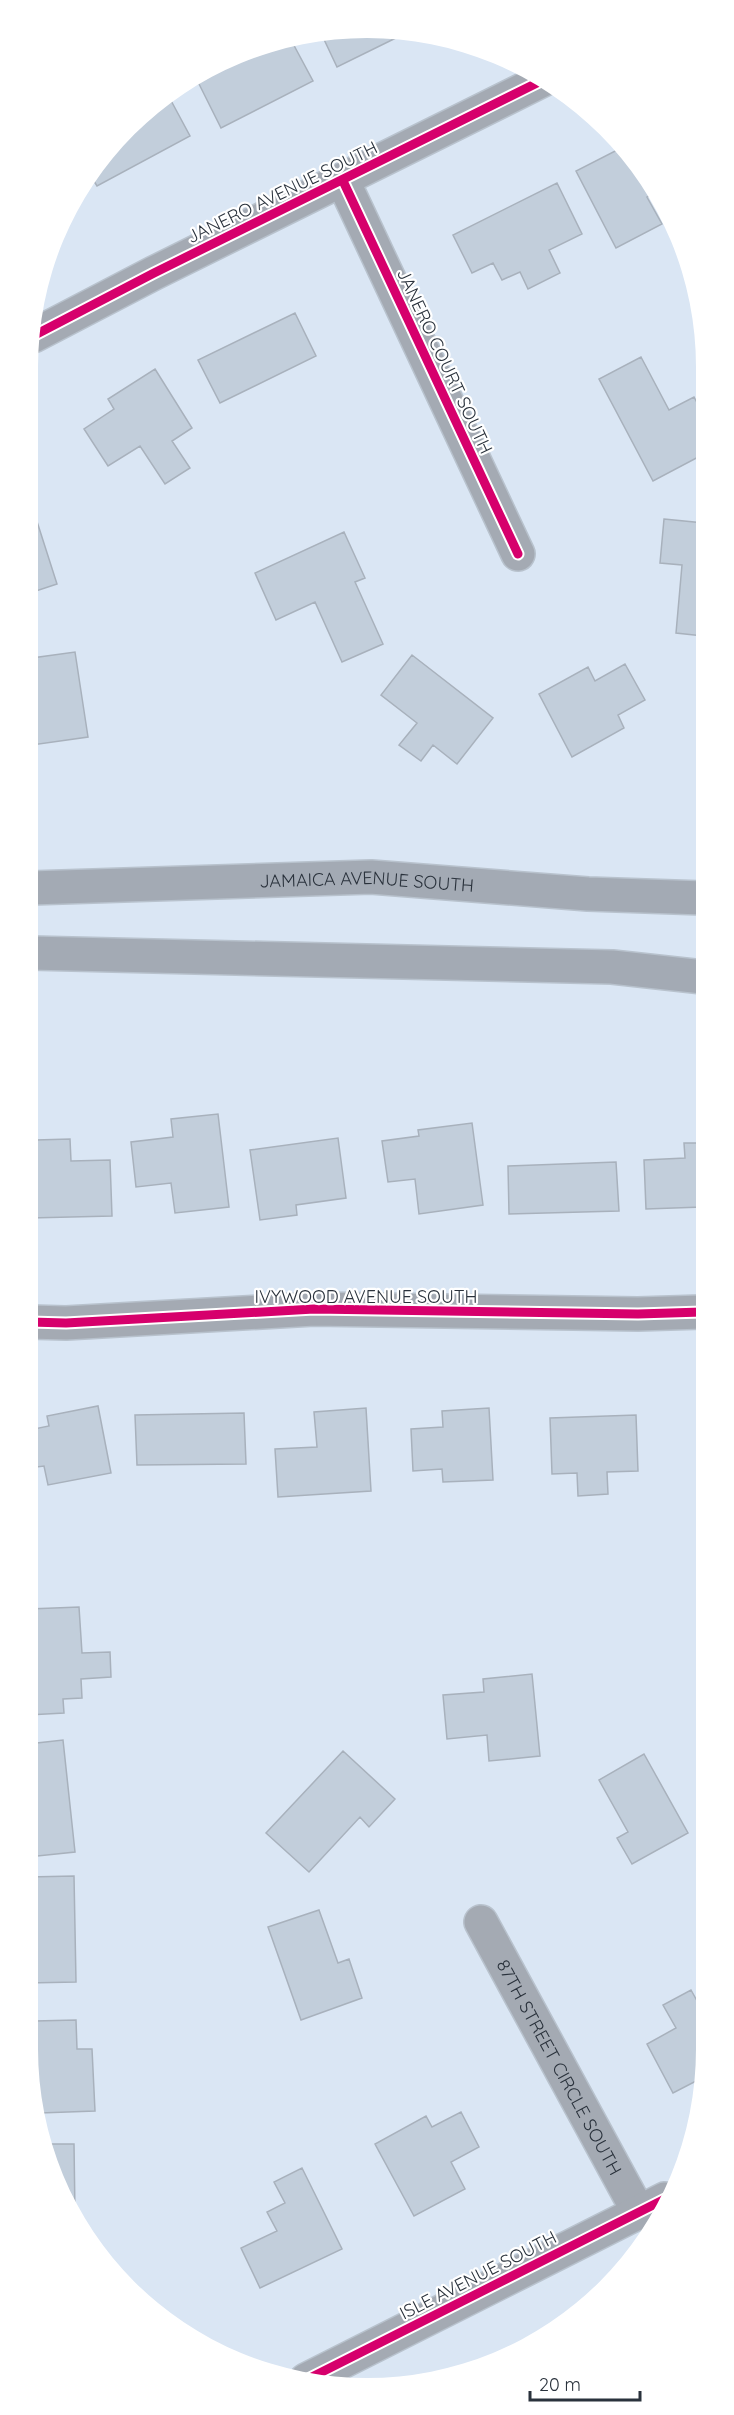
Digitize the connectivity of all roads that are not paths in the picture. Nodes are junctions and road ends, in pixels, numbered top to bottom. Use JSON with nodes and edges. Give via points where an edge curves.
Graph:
{"nodes":[{"id":1,"x":535,"y":84,"type":"edge"},
{"id":2,"x":343,"y":181,"type":"junction"},
{"id":3,"x":39,"y":333,"type":"edge"},
{"id":4,"x":518,"y":554,"type":"dead end"},
{"id":5,"x":38,"y":888,"type":"edge"},
{"id":6,"x":696,"y":898,"type":"edge"},
{"id":7,"x":38,"y":953,"type":"edge"},
{"id":8,"x":696,"y":976,"type":"edge"},
{"id":9,"x":696,"y":1312,"type":"edge"},
{"id":10,"x":38,"y":1322,"type":"edge"},
{"id":11,"x":481,"y":1922,"type":"dead end"},
{"id":12,"x":652,"y":2206,"type":"edge"},
{"id":13,"x":318,"y":2374,"type":"edge"}],
"edges":[{"from":1,"to":2,"type":"street","name":"JANERO AVENUE SOUTH"},
{"from":2,"to":3,"type":"street","name":"JANERO AVENUE SOUTH"},
{"from":2,"to":4,"type":"street","name":"JANERO COURT SOUTH"},
{"from":5,"to":6,"type":"main road","name":"JAMAICA AVENUE SOUTH","via":[[371,877],[588,894]]},
{"from":7,"to":8,"type":"main road","via":[[600,966]]},
{"from":9,"to":10,"type":"street","name":"IVYWOOD AVENUE SOUTH","via":[[314,1309]]},
{"from":11,"to":12,"type":"street","name":"87TH STREET CIRCLE SOUTH"},
{"from":12,"to":13,"type":"street","name":"ISLE AVENUE SOUTH"}]}
